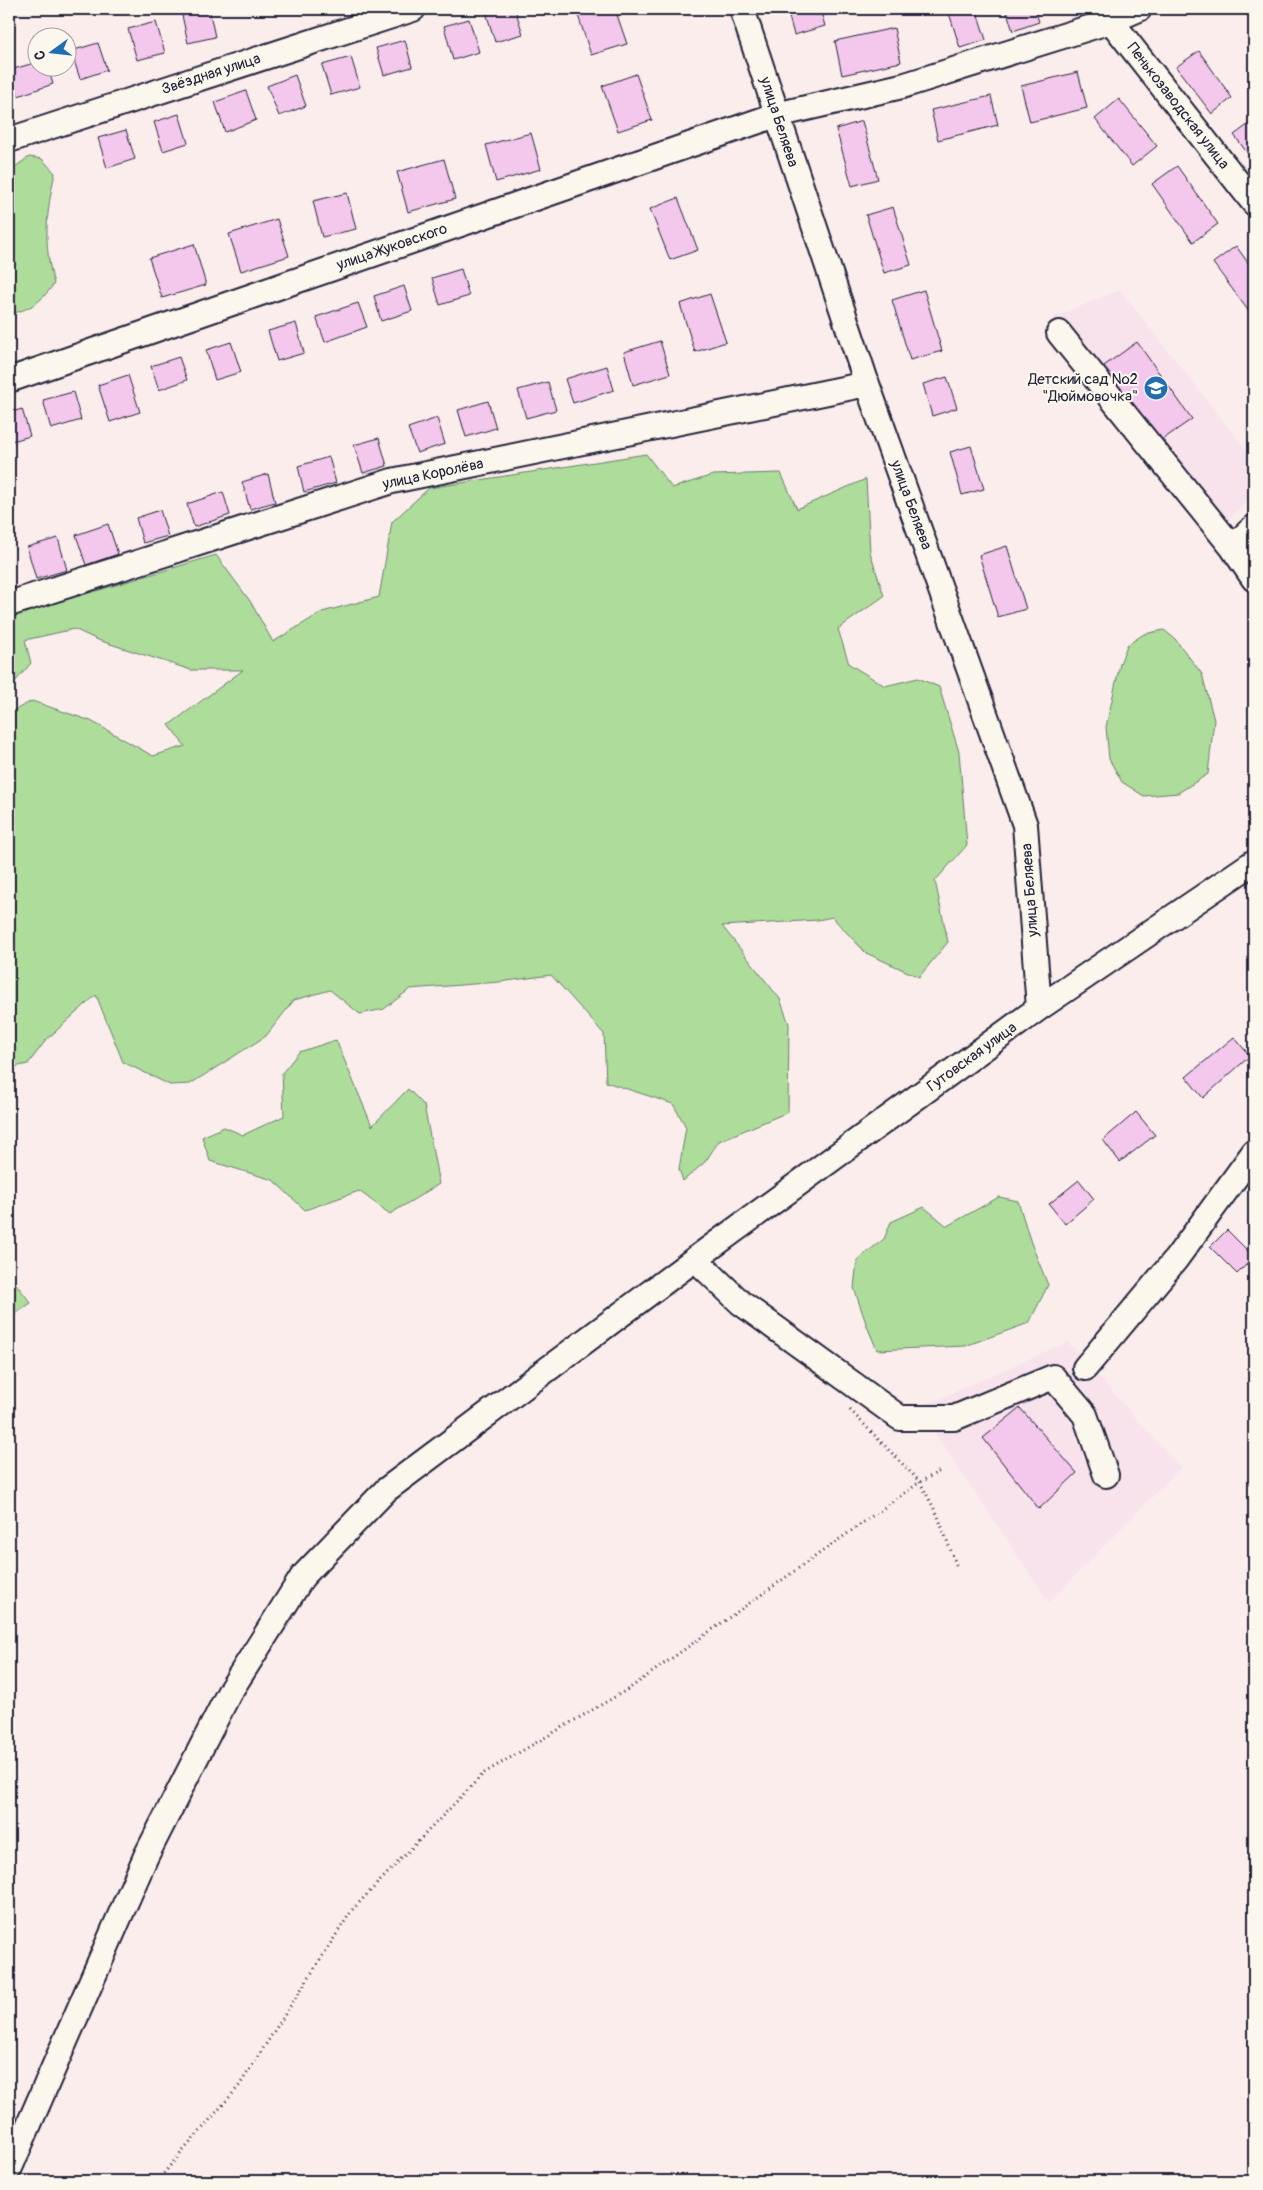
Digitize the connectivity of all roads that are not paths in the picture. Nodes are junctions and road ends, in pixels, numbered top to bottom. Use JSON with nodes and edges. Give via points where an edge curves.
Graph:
{"nodes":[{"id":1,"x":413,"y":9,"type":"edge"},
{"id":2,"x":742,"y":9,"type":"edge"},
{"id":3,"x":1139,"y":9,"type":"edge"},
{"id":4,"x":1108,"y":15,"type":"edge"},
{"id":5,"x":776,"y":115,"type":"junction"},
{"id":6,"x":9,"y":140,"type":"edge"},
{"id":7,"x":1254,"y":203,"type":"edge"},
{"id":8,"x":1060,"y":333,"type":"dead end"},
{"id":9,"x":9,"y":380,"type":"edge"},
{"id":10,"x":867,"y":384,"type":"junction"},
{"id":11,"x":1254,"y":527,"type":"edge"},
{"id":12,"x":1232,"y":547,"type":"junction"},
{"id":13,"x":1254,"y":578,"type":"edge"},
{"id":14,"x":9,"y":604,"type":"edge"},
{"id":15,"x":1254,"y":862,"type":"edge"},
{"id":16,"x":1039,"y":1008,"type":"junction"},
{"id":17,"x":1254,"y":1152,"type":"edge"},
{"id":18,"x":695,"y":1259,"type":"junction"},
{"id":19,"x":1085,"y":1368,"type":"dead end"},
{"id":20,"x":1106,"y":1475,"type":"dead end"},
{"id":21,"x":9,"y":2170,"type":"edge"}],
"edges":[{"from":1,"to":6,"type":"street","name":"Звёздная улица"},
{"from":2,"to":5,"type":"street","name":"улица Беляева"},
{"from":3,"to":4,"type":"street","name":"улица Жуковского"},
{"from":4,"to":5,"type":"street","name":"улица Жуковского","via":[[902,86]]},
{"from":4,"to":7,"type":"street","name":"Пенькозаводская улица"},
{"from":5,"to":9,"type":"street","name":"улица Жуковского"},
{"from":5,"to":10,"type":"street","name":"улица Беляева"},
{"from":8,"to":12,"type":"street"},
{"from":10,"to":14,"type":"street","name":"улица Королёва","via":[[392,481]]},
{"from":10,"to":16,"type":"street","name":"улица Беляева","via":[[1025,825]]},
{"from":11,"to":12,"type":"street"},
{"from":12,"to":13,"type":"street"},
{"from":15,"to":16,"type":"street","name":"Гутовская улица"},
{"from":16,"to":18,"type":"street","name":"Гутовская улица"},
{"from":17,"to":19,"type":"street","via":[[1176,1259]]},
{"from":18,"to":20,"type":"street","via":[[741,1303],[900,1418],[954,1418],[1053,1377],[1085,1415]]},
{"from":18,"to":21,"type":"street","name":"Гутовская улица","via":[[386,1490],[303,1576],[228,1693],[146,1856]]}]}
